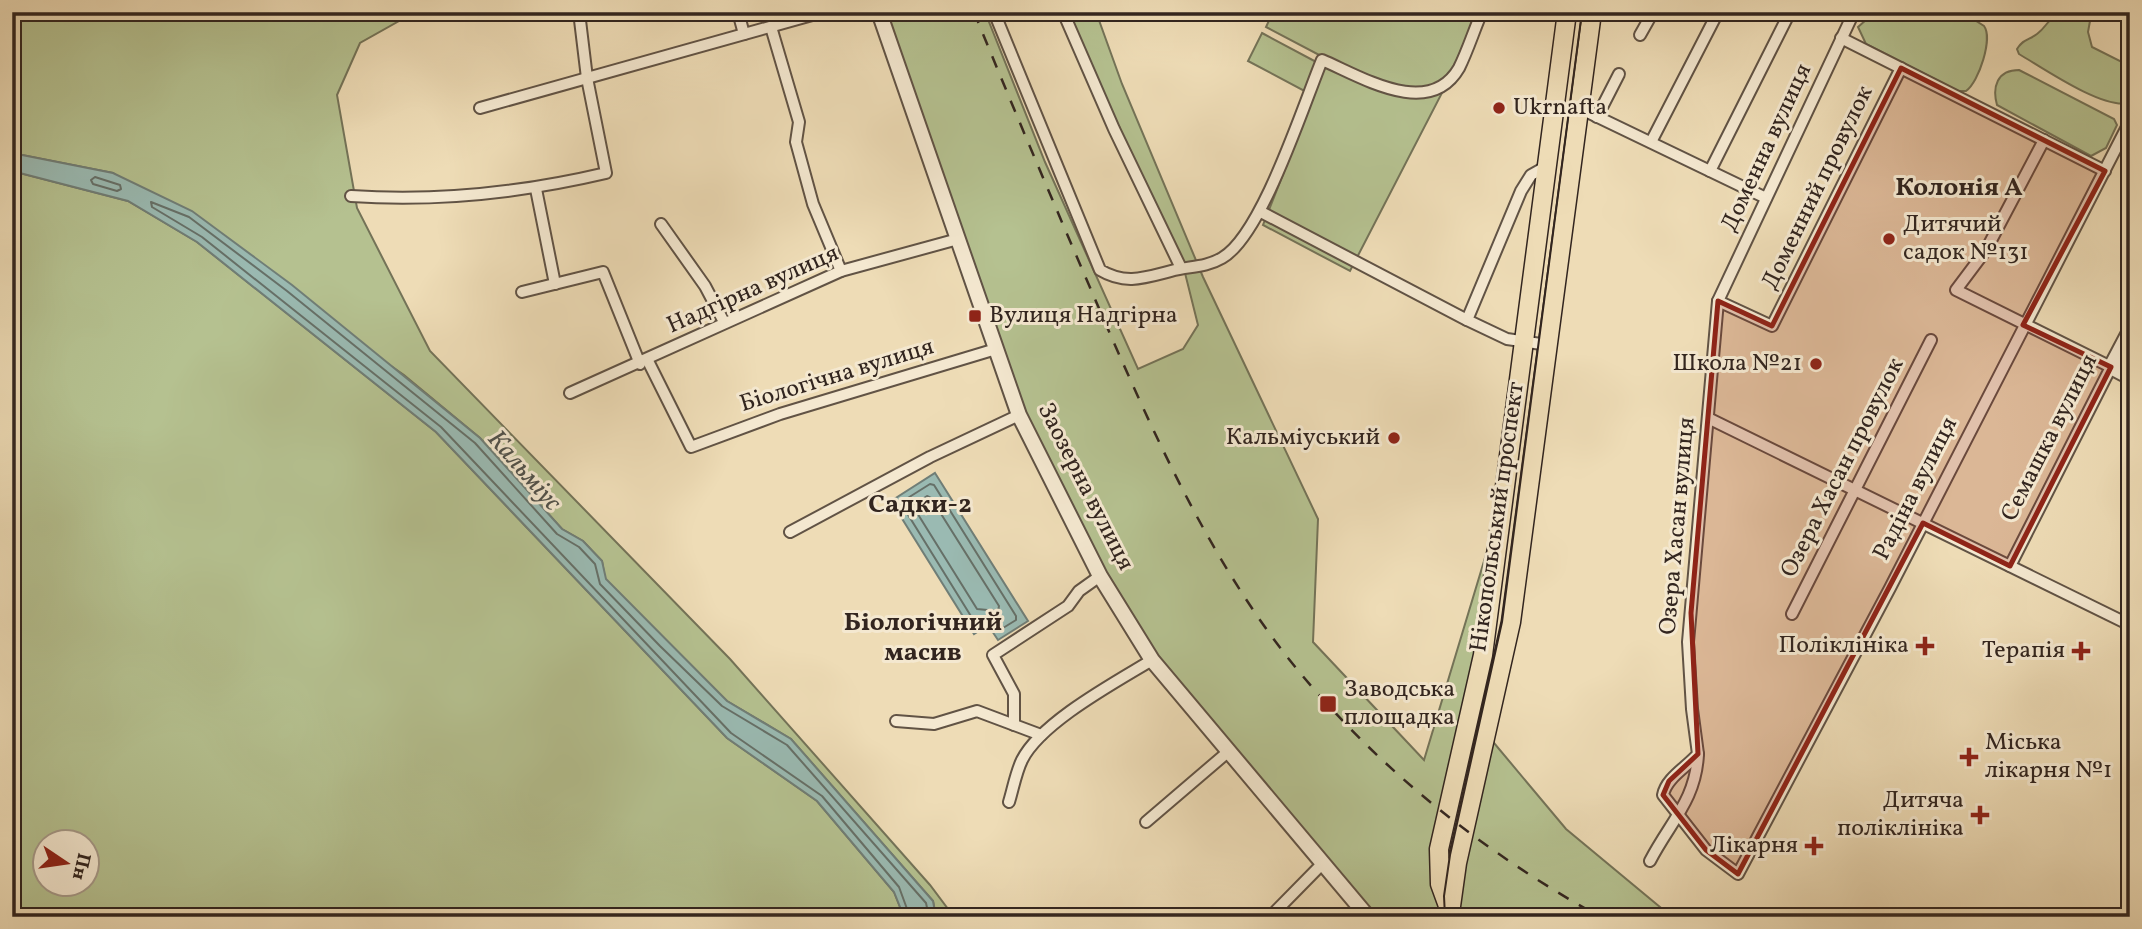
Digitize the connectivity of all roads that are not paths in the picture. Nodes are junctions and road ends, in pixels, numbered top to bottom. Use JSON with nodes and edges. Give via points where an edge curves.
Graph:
{"nodes":[{"id":1,"x":579,"y":12,"type":"edge"},
{"id":2,"x":737,"y":12,"type":"edge"},
{"id":3,"x":823,"y":12,"type":"edge"},
{"id":4,"x":879,"y":12,"type":"edge"},
{"id":5,"x":994,"y":12,"type":"edge"},
{"id":6,"x":1063,"y":12,"type":"edge"},
{"id":7,"x":1482,"y":12,"type":"edge"},
{"id":8,"x":1567,"y":12,"type":"edge"},
{"id":9,"x":1592,"y":12,"type":"edge"},
{"id":10,"x":1653,"y":12,"type":"edge"},
{"id":11,"x":1718,"y":12,"type":"edge"},
{"id":12,"x":1790,"y":12,"type":"edge"},
{"id":13,"x":1854,"y":12,"type":"edge"},
{"id":14,"x":771,"y":27,"type":"junction"},
{"id":15,"x":744,"y":34,"type":"junction"},
{"id":16,"x":1640,"y":35,"type":"dead end"},
{"id":17,"x":1841,"y":38,"type":"junction"},
{"id":18,"x":1900,"y":68,"type":"junction"},
{"id":19,"x":1619,"y":74,"type":"dead end"},
{"id":20,"x":587,"y":78,"type":"junction"},
{"id":21,"x":1556,"y":97,"type":"junction"},
{"id":22,"x":481,"y":108,"type":"dead end"},
{"id":23,"x":1579,"y":108,"type":"junction"},
{"id":24,"x":1597,"y":117,"type":"junction"},
{"id":25,"x":2130,"y":121,"type":"edge"},
{"id":26,"x":2044,"y":140,"type":"junction"},
{"id":27,"x":1651,"y":142,"type":"junction"},
{"id":28,"x":1547,"y":166,"type":"junction"},
{"id":29,"x":1710,"y":171,"type":"junction"},
{"id":30,"x":2105,"y":171,"type":"junction"},
{"id":31,"x":536,"y":189,"type":"junction"},
{"id":32,"x":351,"y":196,"type":"dead end"},
{"id":33,"x":1766,"y":198,"type":"junction"},
{"id":34,"x":1261,"y":212,"type":"junction"},
{"id":35,"x":662,"y":224,"type":"dead end"},
{"id":36,"x":958,"y":239,"type":"junction"},
{"id":37,"x":1181,"y":268,"type":"junction"},
{"id":38,"x":841,"y":271,"type":"junction"},
{"id":39,"x":555,"y":284,"type":"junction"},
{"id":40,"x":522,"y":292,"type":"dead end"},
{"id":41,"x":1718,"y":301,"type":"junction"},
{"id":42,"x":1466,"y":320,"type":"junction"},
{"id":43,"x":724,"y":322,"type":"junction"},
{"id":44,"x":2023,"y":325,"type":"junction"},
{"id":45,"x":2130,"y":331,"type":"edge"},
{"id":46,"x":1931,"y":340,"type":"dead end"},
{"id":47,"x":1524,"y":342,"type":"junction"},
{"id":48,"x":1548,"y":345,"type":"junction"},
{"id":49,"x":996,"y":349,"type":"junction"},
{"id":50,"x":644,"y":362,"type":"junction"},
{"id":51,"x":2111,"y":367,"type":"junction"},
{"id":52,"x":2130,"y":377,"type":"edge"},
{"id":53,"x":570,"y":393,"type":"dead end"},
{"id":54,"x":1019,"y":415,"type":"junction"},
{"id":55,"x":1708,"y":418,"type":"junction"},
{"id":56,"x":1855,"y":490,"type":"junction"},
{"id":57,"x":1923,"y":523,"type":"junction"},
{"id":58,"x":790,"y":532,"type":"dead end"},
{"id":59,"x":2010,"y":566,"type":"junction"},
{"id":60,"x":1100,"y":576,"type":"junction"},
{"id":61,"x":1792,"y":614,"type":"dead end"},
{"id":62,"x":2130,"y":625,"type":"edge"},
{"id":63,"x":1152,"y":660,"type":"junction"},
{"id":64,"x":896,"y":721,"type":"dead end"},
{"id":65,"x":1014,"y":725,"type":"junction"},
{"id":66,"x":1041,"y":736,"type":"junction"},
{"id":67,"x":1229,"y":751,"type":"junction"},
{"id":68,"x":1698,"y":754,"type":"junction"},
{"id":69,"x":1009,"y":802,"type":"dead end"},
{"id":70,"x":1679,"y":815,"type":"junction"},
{"id":71,"x":1146,"y":822,"type":"dead end"},
{"id":72,"x":1650,"y":861,"type":"dead end"},
{"id":73,"x":1323,"y":863,"type":"junction"},
{"id":74,"x":1451,"y":915,"type":"edge"},
{"id":75,"x":1270,"y":917,"type":"edge"},
{"id":76,"x":1368,"y":917,"type":"edge"}],
"edges":[{"from":1,"to":20,"type":"street"},
{"from":2,"to":15,"type":"street"},
{"from":3,"to":14,"type":"street"},
{"from":4,"to":36,"type":"street","name":"Заозерна вулиця"},
{"from":5,"to":37,"type":"street","via":[[1100,270],[1116,280],[1135,280]]},
{"from":6,"to":37,"type":"street"},
{"from":7,"to":34,"type":"street","via":[[1458,70],[1442,86],[1423,93],[1401,93],[1322,60]]},
{"from":8,"to":21,"type":"main road","name":"Нікопольський проспект"},
{"from":9,"to":23,"type":"main road","name":"Нікопольський проспект"},
{"from":10,"to":16,"type":"street"},
{"from":11,"to":27,"type":"street"},
{"from":12,"to":29,"type":"street"},
{"from":13,"to":17,"type":"street","name":"Доменна вулиця"},
{"from":14,"to":15,"type":"street"},
{"from":14,"to":38,"type":"street","via":[[799,122],[796,142],[808,184]]},
{"from":15,"to":20,"type":"street"},
{"from":17,"to":18,"type":"street","name":"Доменний провулок"},
{"from":17,"to":33,"type":"street","name":"Доменна вулиця"},
{"from":18,"to":26,"type":"street","name":"Доменний провулок"},
{"from":18,"to":41,"type":"street","name":"Доменний провулок","via":[[1772,326]]},
{"from":19,"to":24,"type":"street"},
{"from":20,"to":22,"type":"street"},
{"from":20,"to":31,"type":"street","via":[[606,173]]},
{"from":21,"to":23,"type":"main road"},
{"from":21,"to":28,"type":"main road","name":"Нікопольський проспект"},
{"from":23,"to":24,"type":"street"},
{"from":23,"to":48,"type":"main road","name":"Нікопольський проспект"},
{"from":24,"to":27,"type":"street"},
{"from":25,"to":30,"type":"street","name":"Радіна вулиця"},
{"from":26,"to":30,"type":"street","name":"Доменний провулок"},
{"from":26,"to":44,"type":"street","via":[[1986,250],[1956,290]]},
{"from":27,"to":29,"type":"street"},
{"from":28,"to":42,"type":"street","via":[[1531,176],[1521,191]]},
{"from":28,"to":47,"type":"main road","name":"Нікопольський проспект"},
{"from":29,"to":33,"type":"street"},
{"from":30,"to":44,"type":"street","name":"Радіна вулиця"},
{"from":31,"to":32,"type":"street","via":[[410,200]]},
{"from":31,"to":39,"type":"street"},
{"from":33,"to":41,"type":"street","name":"Доменна вулиця"},
{"from":34,"to":37,"type":"street","via":[[1224,257],[1197,269]]},
{"from":34,"to":42,"type":"street"},
{"from":35,"to":43,"type":"street"},
{"from":36,"to":38,"type":"street","name":"Надгірна вулиця"},
{"from":36,"to":49,"type":"street","name":"Заозерна вулиця"},
{"from":38,"to":43,"type":"street","name":"Надгірна вулиця"},
{"from":39,"to":40,"type":"street"},
{"from":39,"to":50,"type":"street","via":[[603,272]]},
{"from":41,"to":55,"type":"street","name":"Озера Хасан вулиця"},
{"from":42,"to":47,"type":"street","via":[[1498,336]]},
{"from":43,"to":50,"type":"street","name":"Надгірна вулиця"},
{"from":44,"to":51,"type":"street"},
{"from":44,"to":57,"type":"street","name":"Радіна вулиця"},
{"from":45,"to":51,"type":"street","name":"Семашка вулиця"},
{"from":46,"to":56,"type":"street","name":"Озера Хасан провулок"},
{"from":47,"to":48,"type":"street"},
{"from":47,"to":74,"type":"main road","name":"Нікопольський проспект","via":[[1483,655],[1439,849],[1440,884]]},
{"from":48,"to":74,"type":"main road","name":"Нікопольський проспект","via":[[1511,622],[1457,863]]},
{"from":49,"to":50,"type":"street","name":"Біологічна вулиця","via":[[780,414],[691,447]]},
{"from":49,"to":54,"type":"street","name":"Заозерна вулиця"},
{"from":50,"to":53,"type":"street","name":"Надгірна вулиця"},
{"from":51,"to":52,"type":"street"},
{"from":51,"to":59,"type":"street","name":"Семашка вулиця"},
{"from":54,"to":58,"type":"street"},
{"from":54,"to":60,"type":"street","name":"Заозерна вулиця"},
{"from":55,"to":56,"type":"street"},
{"from":55,"to":68,"type":"street","name":"Озера Хасан вулиця","via":[[1688,642]]},
{"from":56,"to":57,"type":"street"},
{"from":56,"to":61,"type":"street","name":"Озера Хасан провулок"},
{"from":57,"to":59,"type":"street"},
{"from":57,"to":70,"type":"street","name":"Радіна вулиця","via":[[1738,874],[1706,850]]},
{"from":59,"to":62,"type":"street"},
{"from":60,"to":63,"type":"street","name":"Заозерна вулиця"},
{"from":60,"to":65,"type":"street","via":[[1068,606],[993,654],[1014,694]]},
{"from":63,"to":66,"type":"street","via":[[1091,697]]},
{"from":63,"to":67,"type":"street","name":"Заозерна вулиця"},
{"from":64,"to":65,"type":"street","via":[[934,723],[977,711]]},
{"from":65,"to":66,"type":"street"},
{"from":66,"to":69,"type":"street","via":[[1022,759]]},
{"from":67,"to":71,"type":"street"},
{"from":67,"to":73,"type":"street","name":"Заозерна вулиця"},
{"from":68,"to":70,"type":"street","name":"Озера Хасан вулиця","via":[[1696,781]]},
{"from":68,"to":70,"type":"street","via":[[1665,788],[1666,801]]},
{"from":70,"to":72,"type":"street","name":"Озера Хасан вулиця"},
{"from":73,"to":75,"type":"street"},
{"from":73,"to":76,"type":"street","name":"Заозерна вулиця"}]}
